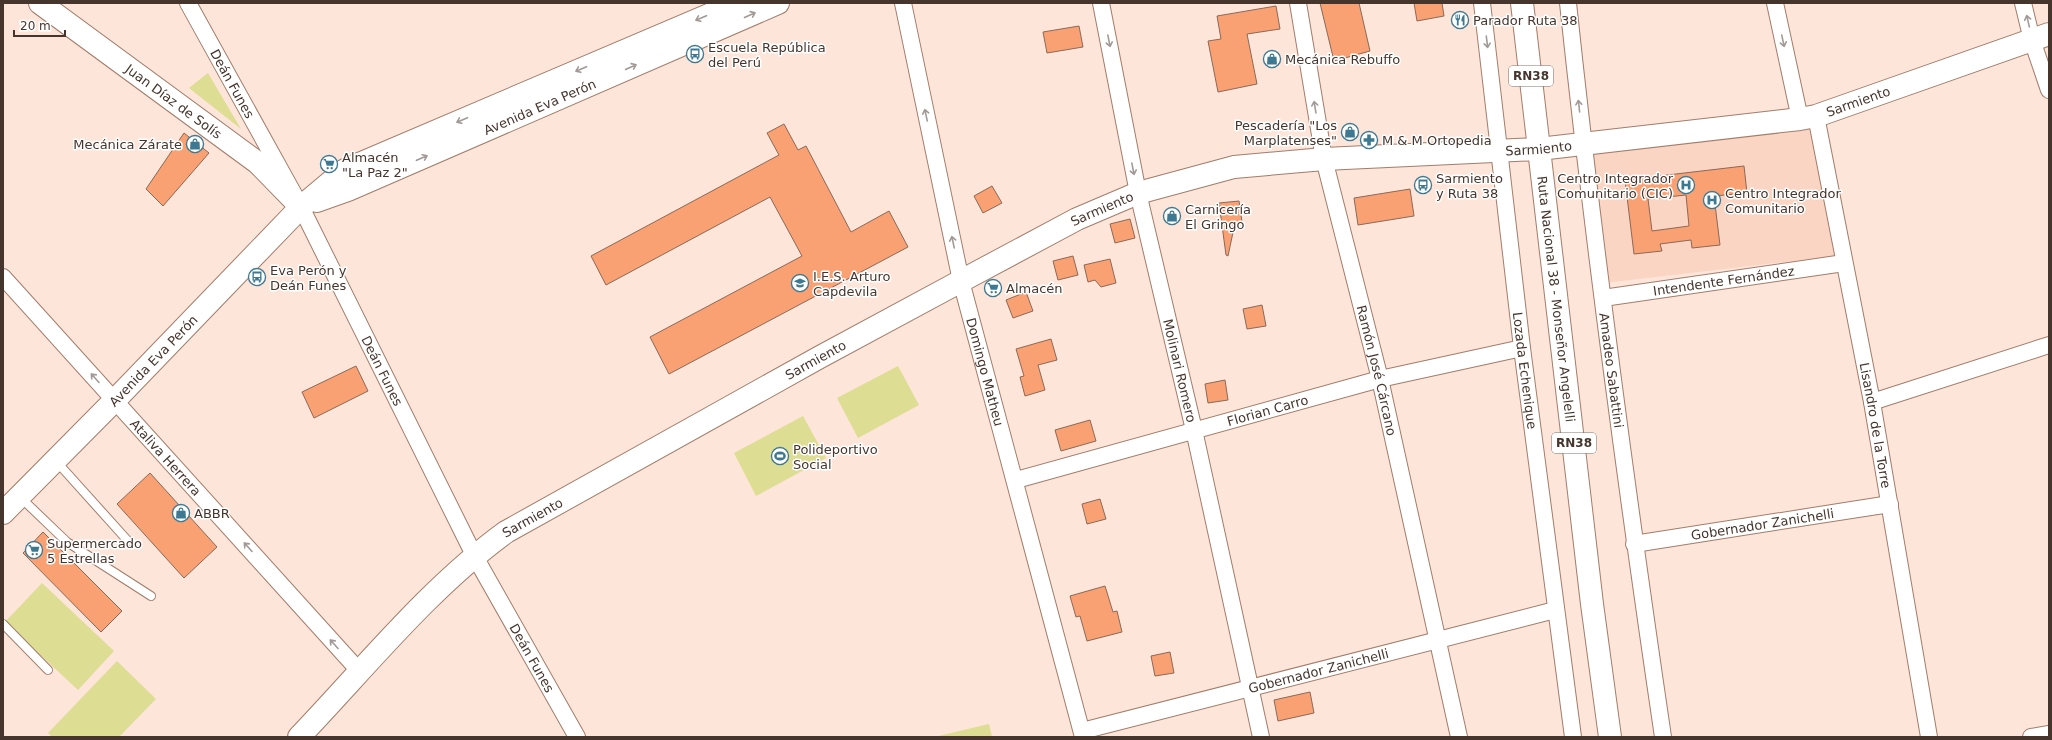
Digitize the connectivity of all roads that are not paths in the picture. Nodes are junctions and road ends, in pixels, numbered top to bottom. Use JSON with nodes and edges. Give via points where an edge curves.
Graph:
{"nodes":[{"id":1,"x":40,"y":3,"type":"edge"},
{"id":2,"x":188,"y":3,"type":"edge"},
{"id":3,"x":737,"y":3,"type":"edge"},
{"id":4,"x":778,"y":3,"type":"edge"},
{"id":5,"x":903,"y":3,"type":"edge"},
{"id":6,"x":1101,"y":3,"type":"edge"},
{"id":7,"x":1298,"y":3,"type":"edge"},
{"id":8,"x":1482,"y":3,"type":"edge"},
{"id":9,"x":1522,"y":3,"type":"edge"},
{"id":10,"x":1568,"y":3,"type":"edge"},
{"id":11,"x":1775,"y":3,"type":"edge"},
{"id":12,"x":2023,"y":3,"type":"edge"},
{"id":13,"x":2040,"y":37,"type":"edge"},
{"id":14,"x":2049,"y":90,"type":"edge"},
{"id":15,"x":1808,"y":117,"type":"junction"},
{"id":16,"x":1583,"y":144,"type":"junction"},
{"id":17,"x":1539,"y":149,"type":"junction"},
{"id":18,"x":1501,"y":151,"type":"junction"},
{"id":19,"x":1324,"y":159,"type":"junction"},
{"id":20,"x":1138,"y":193,"type":"junction"},
{"id":21,"x":301,"y":207,"type":"junction"},
{"id":22,"x":1844,"y":263,"type":"junction"},
{"id":23,"x":3,"y":277,"type":"edge"},
{"id":24,"x":961,"y":281,"type":"junction"},
{"id":25,"x":1603,"y":298,"type":"junction"},
{"id":26,"x":2049,"y":345,"type":"edge"},
{"id":27,"x":1522,"y":348,"type":"junction"},
{"id":28,"x":1380,"y":379,"type":"junction"},
{"id":29,"x":115,"y":400,"type":"junction"},
{"id":30,"x":1872,"y":402,"type":"junction"},
{"id":31,"x":1194,"y":430,"type":"junction"},
{"id":32,"x":55,"y":460,"type":"junction"},
{"id":33,"x":1016,"y":480,"type":"junction"},
{"id":34,"x":20,"y":496,"type":"junction"},
{"id":35,"x":1890,"y":504,"type":"junction"},
{"id":36,"x":3,"y":513,"type":"edge"},
{"id":37,"x":128,"y":540,"type":"dead end"},
{"id":38,"x":1634,"y":544,"type":"junction"},
{"id":39,"x":474,"y":556,"type":"junction"},
{"id":40,"x":151,"y":596,"type":"dead end"},
{"id":41,"x":1555,"y":610,"type":"junction"},
{"id":42,"x":3,"y":624,"type":"edge"},
{"id":43,"x":1437,"y":640,"type":"junction"},
{"id":44,"x":48,"y":670,"type":"dead end"},
{"id":45,"x":360,"y":673,"type":"junction"},
{"id":46,"x":1251,"y":689,"type":"junction"},
{"id":47,"x":1082,"y":734,"type":"edge"},
{"id":48,"x":2049,"y":734,"type":"edge"},
{"id":49,"x":299,"y":737,"type":"edge"},
{"id":50,"x":577,"y":737,"type":"edge"},
{"id":51,"x":1261,"y":737,"type":"edge"},
{"id":52,"x":1459,"y":737,"type":"edge"},
{"id":53,"x":1573,"y":737,"type":"edge"},
{"id":54,"x":1610,"y":737,"type":"edge"},
{"id":55,"x":1663,"y":737,"type":"edge"},
{"id":56,"x":1928,"y":737,"type":"edge"},
{"id":57,"x":2031,"y":737,"type":"edge"}],
"edges":[{"from":1,"to":21,"type":"main road","name":"Juan Díaz de Solís","via":[[258,163]]},
{"from":2,"to":21,"type":"street","name":"Deán Funes"},
{"from":3,"to":21,"type":"main road","name":"Avenida Eva Perón","one_way":true,"via":[[345,170]]},
{"from":21,"to":4,"type":"main road","name":"Avenida Eva Perón","one_way":true},
{"from":24,"to":5,"type":"street","name":"Domingo Matheu","one_way":true},
{"from":6,"to":20,"type":"street","name":"Molinari Romero","one_way":true},
{"from":19,"to":7,"type":"street","name":"Ramón José Cárcano","one_way":true},
{"from":8,"to":18,"type":"street","name":"Lozada Echenique","one_way":true},
{"from":9,"to":17,"type":"main road","name":"Ruta Nacional 38 - Monseñor Angelelli","number":"RN38"},
{"from":16,"to":10,"type":"street","name":"Amadeo Sabattini","one_way":true},
{"from":11,"to":15,"type":"street","name":"Lisandro de la Torre","one_way":true},
{"from":13,"to":12,"type":"street","one_way":true},
{"from":13,"to":14,"type":"street"},
{"from":13,"to":15,"type":"main road","name":"Sarmiento"},
{"from":15,"to":16,"type":"main road","name":"Sarmiento"},
{"from":15,"to":22,"type":"street","name":"Lisandro de la Torre"},
{"from":16,"to":17,"type":"main road","name":"Sarmiento"},
{"from":16,"to":25,"type":"street","name":"Amadeo Sabattini"},
{"from":17,"to":18,"type":"main road","name":"Sarmiento"},
{"from":17,"to":54,"type":"main road","name":"Ruta Nacional 38 - Monseñor Angelelli","number":"RN38"},
{"from":18,"to":19,"type":"main road","name":"Sarmiento"},
{"from":18,"to":27,"type":"street","name":"Lozada Echenique"},
{"from":19,"to":20,"type":"main road","name":"Sarmiento","via":[[1234,167]]},
{"from":19,"to":28,"type":"street","name":"Ramón José Cárcano"},
{"from":20,"to":24,"type":"main road","name":"Sarmiento","via":[[1077,219]]},
{"from":20,"to":31,"type":"street","name":"Molinari Romero"},
{"from":21,"to":29,"type":"main road","name":"Avenida Eva Perón"},
{"from":21,"to":39,"type":"street","name":"Deán Funes"},
{"from":22,"to":25,"type":"street","name":"Intendente Fernández"},
{"from":22,"to":30,"type":"street","name":"Lisandro de la Torre"},
{"from":29,"to":23,"type":"street","name":"Ataliva Herrera","one_way":true},
{"from":24,"to":33,"type":"street","name":"Domingo Matheu"},
{"from":24,"to":39,"type":"main road","name":"Sarmiento","via":[[578,491],[506,532]]},
{"from":25,"to":38,"type":"street","name":"Amadeo Sabattini"},
{"from":26,"to":30,"type":"street"},
{"from":27,"to":28,"type":"street","name":"Florian Carro"},
{"from":27,"to":41,"type":"street","name":"Lozada Echenique"},
{"from":28,"to":31,"type":"street","name":"Florian Carro"},
{"from":28,"to":43,"type":"street","name":"Ramón José Cárcano"},
{"from":29,"to":32,"type":"main road","name":"Avenida Eva Perón"},
{"from":45,"to":29,"type":"street","name":"Ataliva Herrera","one_way":true},
{"from":30,"to":35,"type":"street","name":"Lisandro de la Torre"},
{"from":31,"to":33,"type":"street","name":"Florian Carro"},
{"from":31,"to":46,"type":"street","name":"Molinari Romero"},
{"from":32,"to":34,"type":"main road","name":"Avenida Eva Perón"},
{"from":32,"to":37,"type":"lane"},
{"from":33,"to":47,"type":"street","name":"Domingo Matheu"},
{"from":34,"to":36,"type":"main road","name":"Avenida Eva Perón"},
{"from":34,"to":40,"type":"lane","via":[[67,542]]},
{"from":35,"to":38,"type":"street","name":"Gobernador Zanichelli"},
{"from":35,"to":56,"type":"street","name":"Lisandro de la Torre"},
{"from":38,"to":55,"type":"street","name":"Amadeo Sabattini"},
{"from":39,"to":45,"type":"main road","name":"Sarmiento","via":[[433,594]]},
{"from":39,"to":50,"type":"street","name":"Deán Funes"},
{"from":41,"to":43,"type":"street","name":"Gobernador Zanichelli"},
{"from":41,"to":53,"type":"street","name":"Lozada Echenique"},
{"from":42,"to":44,"type":"lane"},
{"from":43,"to":46,"type":"street","name":"Gobernador Zanichelli"},
{"from":43,"to":52,"type":"street","name":"Ramón José Cárcano"},
{"from":45,"to":49,"type":"main road","name":"Sarmiento"},
{"from":46,"to":47,"type":"street","name":"Gobernador Zanichelli"},
{"from":46,"to":51,"type":"street","name":"Molinari Romero"},
{"from":48,"to":57,"type":"street"}]}
